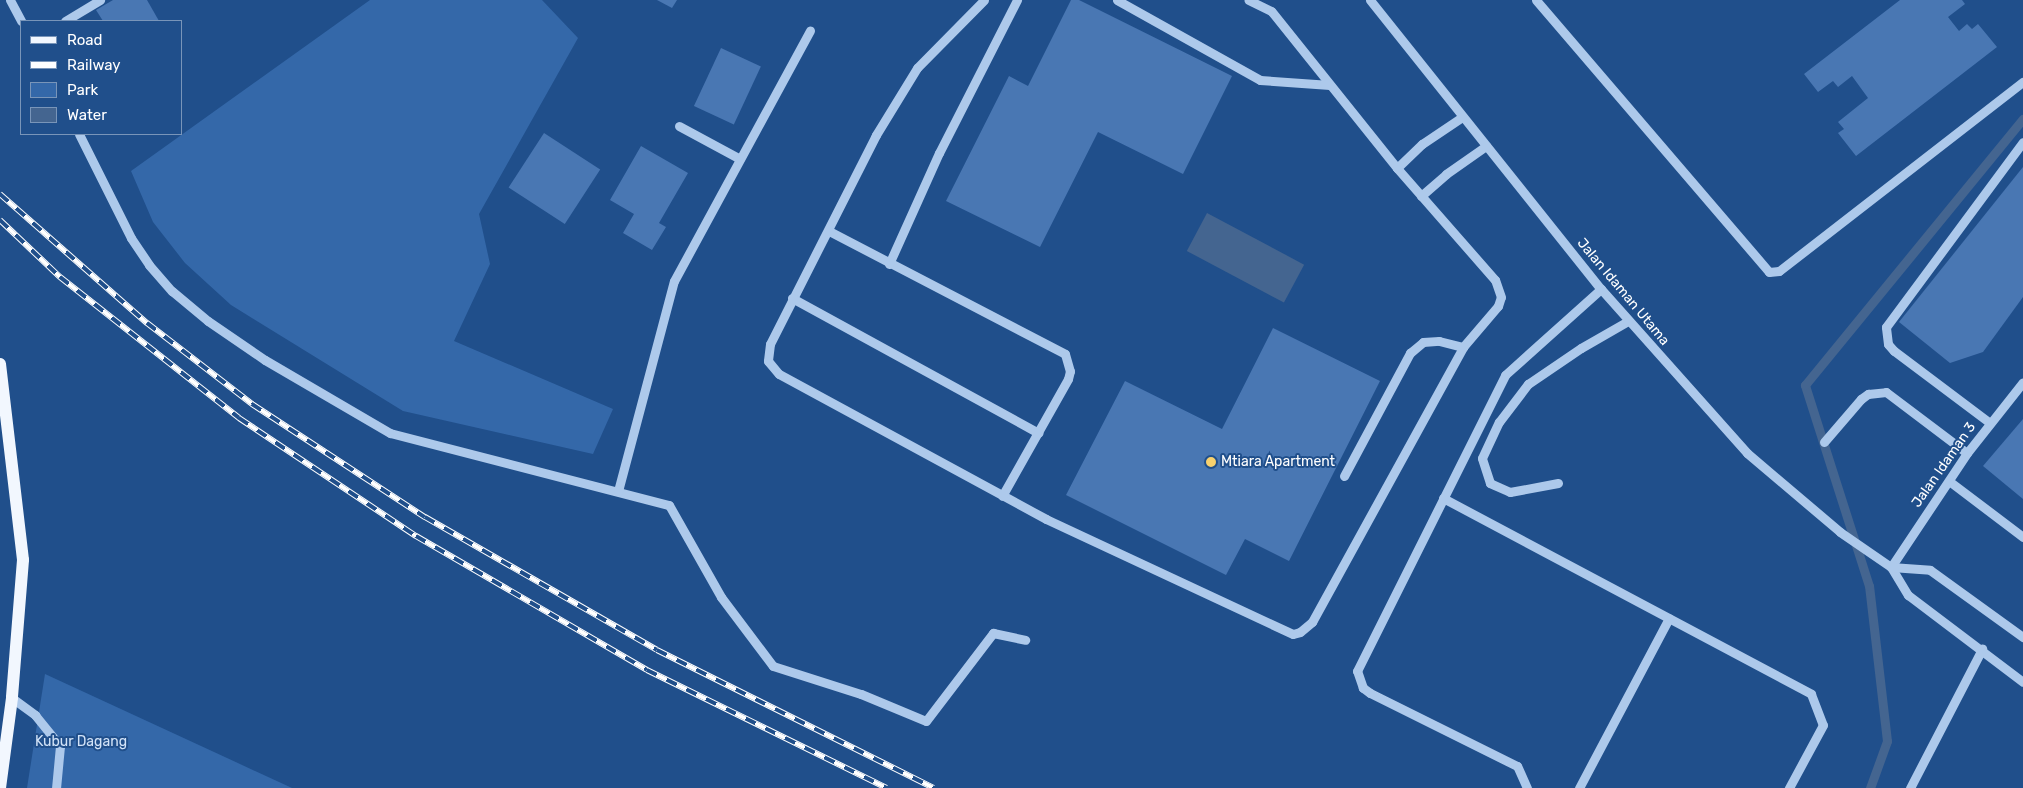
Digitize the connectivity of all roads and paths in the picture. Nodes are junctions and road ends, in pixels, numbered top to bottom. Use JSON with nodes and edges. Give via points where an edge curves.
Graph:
{"nodes":[{"id":1,"x":10,"y":0,"type":"edge"},
{"id":2,"x":100,"y":0,"type":"edge"},
{"id":3,"x":984,"y":0,"type":"edge"},
{"id":4,"x":1017,"y":0,"type":"edge"},
{"id":5,"x":1117,"y":0,"type":"edge"},
{"id":6,"x":1248,"y":0,"type":"edge"},
{"id":7,"x":1262,"y":0,"type":"edge"},
{"id":8,"x":1370,"y":0,"type":"edge"},
{"id":9,"x":1536,"y":0,"type":"edge"},
{"id":10,"x":1271,"y":11,"type":"junction"},
{"id":11,"x":20,"y":20,"type":"edge"},
{"id":12,"x":67,"y":20,"type":"edge"},
{"id":13,"x":810,"y":30,"type":"dead end"},
{"id":14,"x":2023,"y":82,"type":"edge"},
{"id":15,"x":1330,"y":85,"type":"junction"},
{"id":16,"x":1462,"y":117,"type":"junction"},
{"id":17,"x":679,"y":126,"type":"dead end"},
{"id":18,"x":80,"y":135,"type":"edge"},
{"id":19,"x":2023,"y":142,"type":"edge"},
{"id":20,"x":1486,"y":146,"type":"junction"},
{"id":21,"x":740,"y":159,"type":"junction"},
{"id":22,"x":1397,"y":168,"type":"junction"},
{"id":23,"x":1421,"y":196,"type":"junction"},
{"id":24,"x":829,"y":231,"type":"junction"},
{"id":25,"x":890,"y":264,"type":"junction"},
{"id":26,"x":1601,"y":289,"type":"junction"},
{"id":27,"x":792,"y":298,"type":"junction"},
{"id":28,"x":1628,"y":321,"type":"junction"},
{"id":29,"x":1464,"y":347,"type":"junction"},
{"id":30,"x":0,"y":364,"type":"edge"},
{"id":31,"x":2023,"y":382,"type":"edge"},
{"id":32,"x":1990,"y":423,"type":"junction"},
{"id":33,"x":1040,"y":433,"type":"junction"},
{"id":34,"x":1824,"y":442,"type":"dead end"},
{"id":35,"x":1966,"y":453,"type":"junction"},
{"id":36,"x":1344,"y":476,"type":"dead end"},
{"id":37,"x":1949,"y":482,"type":"junction"},
{"id":38,"x":1558,"y":483,"type":"dead end"},
{"id":39,"x":618,"y":491,"type":"junction"},
{"id":40,"x":1002,"y":496,"type":"junction"},
{"id":41,"x":1443,"y":498,"type":"junction"},
{"id":42,"x":2023,"y":537,"type":"edge"},
{"id":43,"x":1891,"y":567,"type":"junction"},
{"id":44,"x":1669,"y":618,"type":"junction"},
{"id":45,"x":2023,"y":637,"type":"edge"},
{"id":46,"x":1026,"y":640,"type":"dead end"},
{"id":47,"x":1982,"y":649,"type":"junction"},
{"id":48,"x":2023,"y":682,"type":"edge"},
{"id":49,"x":12,"y":698,"type":"junction"},
{"id":50,"x":0,"y":788,"type":"edge"},
{"id":51,"x":56,"y":788,"type":"edge"},
{"id":52,"x":1527,"y":788,"type":"edge"},
{"id":53,"x":1579,"y":788,"type":"edge"},
{"id":54,"x":1788,"y":788,"type":"edge"},
{"id":55,"x":1910,"y":788,"type":"edge"}],
"edges":[{"from":1,"to":11,"type":"street"},
{"from":2,"to":12,"type":"street"},
{"from":3,"to":24,"type":"street","via":[[917,68],[876,135]]},
{"from":4,"to":25,"type":"street","via":[[939,153]]},
{"from":5,"to":15,"type":"street","via":[[1260,80]]},
{"from":6,"to":10,"type":"street"},
{"from":7,"to":10,"type":"street"},
{"from":8,"to":16,"type":"street","name":"Jalan Idaman Utama"},
{"from":9,"to":14,"type":"street","via":[[1769,272],[1778,271]]},
{"from":10,"to":15,"type":"street"},
{"from":13,"to":21,"type":"street"},
{"from":15,"to":22,"type":"street"},
{"from":16,"to":20,"type":"street","name":"Jalan Idaman Utama"},
{"from":16,"to":22,"type":"street","via":[[1422,144]]},
{"from":17,"to":21,"type":"street"},
{"from":18,"to":39,"type":"street","via":[[131,238],[149,265],[172,291],[208,321],[265,360],[390,433]]},
{"from":19,"to":32,"type":"street","via":[[1886,327],[1888,344],[1894,351]]},
{"from":20,"to":23,"type":"street"},
{"from":20,"to":26,"type":"street","name":"Jalan Idaman Utama"},
{"from":21,"to":39,"type":"street","via":[[674,281]]},
{"from":22,"to":23,"type":"street"},
{"from":23,"to":29,"type":"street","via":[[1500,288],[1498,306]]},
{"from":24,"to":25,"type":"street"},
{"from":24,"to":27,"type":"street"},
{"from":25,"to":33,"type":"street","via":[[1065,354],[1070,371],[1068,380]]},
{"from":26,"to":28,"type":"street","name":"Jalan Idaman Utama"},
{"from":26,"to":41,"type":"street","via":[[1505,375]]},
{"from":27,"to":33,"type":"street"},
{"from":27,"to":40,"type":"street","via":[[770,344],[768,361],[772,369]]},
{"from":28,"to":38,"type":"street","via":[[1528,384],[1499,422],[1482,458],[1490,483],[1510,492]]},
{"from":28,"to":43,"type":"street","name":"Jalan Idaman Utama","via":[[1748,452],[1840,532]]},
{"from":29,"to":36,"type":"street","via":[[1439,341],[1423,342],[1410,352]]},
{"from":29,"to":40,"type":"street","via":[[1312,622],[1300,632],[1285,633]]},
{"from":30,"to":49,"type":"main road","via":[[23,560]]},
{"from":31,"to":32,"type":"street","name":"Jalan Idaman 3"},
{"from":32,"to":35,"type":"street","name":"Jalan Idaman 3"},
{"from":33,"to":40,"type":"street"},
{"from":34,"to":35,"type":"street","via":[[1868,394],[1886,392]]},
{"from":35,"to":37,"type":"street","name":"Jalan Idaman 3"},
{"from":37,"to":42,"type":"street"},
{"from":37,"to":43,"type":"street","name":"Jalan Idaman 3"},
{"from":39,"to":46,"type":"street","via":[[669,505],[721,597],[773,666],[861,694],[926,721],[993,633]]},
{"from":41,"to":44,"type":"street"},
{"from":41,"to":52,"type":"street","via":[[1360,662],[1359,680],[1370,693],[1517,766]]},
{"from":43,"to":45,"type":"street","name":"Jalan Idaman Utama","via":[[1930,570]]},
{"from":43,"to":47,"type":"street","name":"Jalan Idaman Utama","via":[[1908,595]]},
{"from":44,"to":53,"type":"street"},
{"from":44,"to":54,"type":"street","via":[[1812,694],[1823,725]]},
{"from":47,"to":48,"type":"street","name":"Jalan Idaman Utama"},
{"from":47,"to":55,"type":"street"},
{"from":49,"to":50,"type":"main road"},
{"from":49,"to":51,"type":"street","via":[[35,715],[60,746]]}]}
